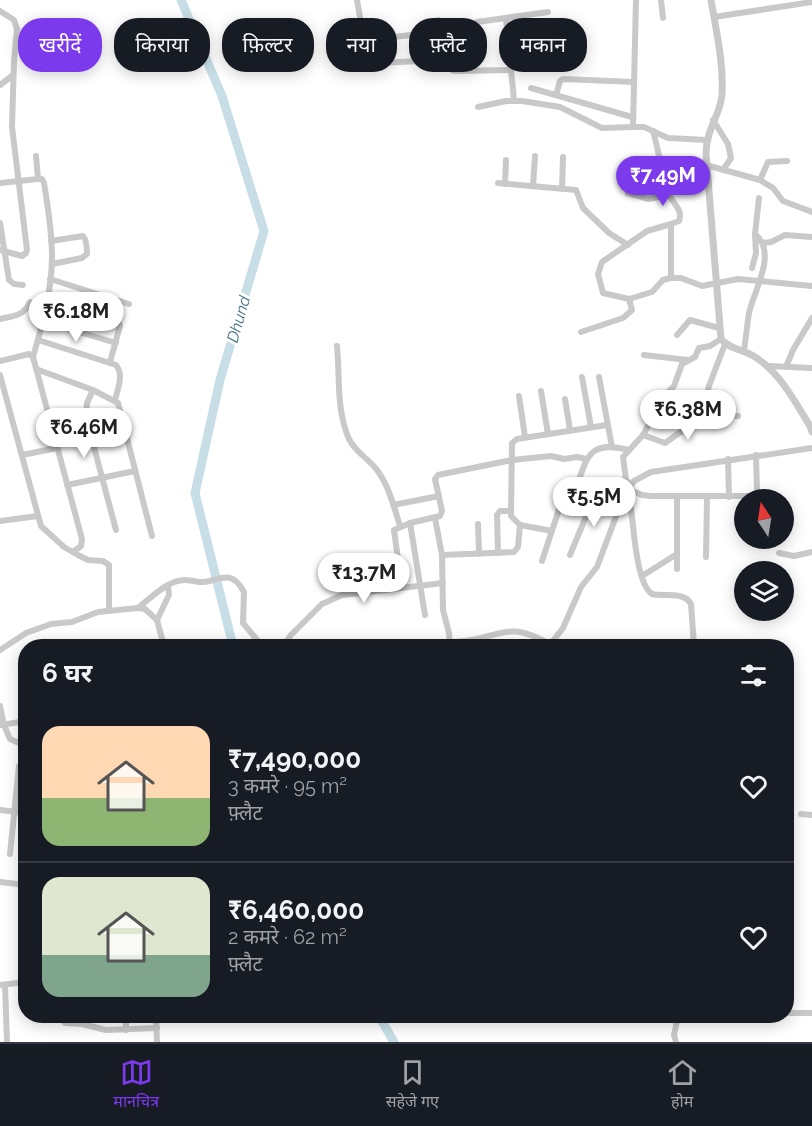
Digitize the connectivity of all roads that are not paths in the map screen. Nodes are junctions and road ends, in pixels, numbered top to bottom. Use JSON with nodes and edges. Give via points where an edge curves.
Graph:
{"nodes":[{"id":1,"x":357,"y":0,"type":"edge"},
{"id":2,"x":636,"y":0,"type":"edge"},
{"id":3,"x":661,"y":0,"type":"edge"},
{"id":4,"x":711,"y":0,"type":"edge"},
{"id":5,"x":812,"y":2,"type":"edge"},
{"id":6,"x":0,"y":11,"type":"edge"},
{"id":7,"x":548,"y":12,"type":"dead end"},
{"id":8,"x":714,"y":17,"type":"junction"},
{"id":9,"x":360,"y":18,"type":"edge"},
{"id":10,"x":512,"y":18,"type":"edge"},
{"id":11,"x":663,"y":18,"type":"dead end"},
{"id":12,"x":510,"y":72,"type":"edge"},
{"id":13,"x":13,"y":75,"type":"junction"},
{"id":14,"x":634,"y":81,"type":"junction"},
{"id":15,"x":0,"y":85,"type":"edge"},
{"id":16,"x":531,"y":88,"type":"dead end"},
{"id":17,"x":556,"y":95,"type":"junction"},
{"id":18,"x":514,"y":100,"type":"junction"},
{"id":19,"x":478,"y":107,"type":"dead end"},
{"id":20,"x":632,"y":117,"type":"junction"},
{"id":21,"x":714,"y":120,"type":"junction"},
{"id":22,"x":633,"y":127,"type":"junction"},
{"id":23,"x":653,"y":130,"type":"junction"},
{"id":24,"x":706,"y":140,"type":"junction"},
{"id":25,"x":36,"y":156,"type":"dead end"},
{"id":26,"x":535,"y":156,"type":"dead end"},
{"id":27,"x":563,"y":157,"type":"dead end"},
{"id":28,"x":506,"y":160,"type":"dead end"},
{"id":29,"x":787,"y":161,"type":"dead end"},
{"id":30,"x":706,"y":165,"type":"junction"},
{"id":31,"x":723,"y":170,"type":"junction"},
{"id":32,"x":38,"y":179,"type":"junction"},
{"id":33,"x":760,"y":180,"type":"junction"},
{"id":34,"x":19,"y":181,"type":"junction"},
{"id":35,"x":0,"y":183,"type":"edge"},
{"id":36,"x":533,"y":186,"type":"junction"},
{"id":37,"x":562,"y":188,"type":"junction"},
{"id":38,"x":628,"y":194,"type":"dead end"},
{"id":39,"x":670,"y":195,"type":"junction"},
{"id":40,"x":759,"y":198,"type":"dead end"},
{"id":41,"x":812,"y":212,"type":"edge"},
{"id":42,"x":0,"y":223,"type":"edge"},
{"id":43,"x":671,"y":224,"type":"junction"},
{"id":44,"x":755,"y":234,"type":"junction"},
{"id":45,"x":812,"y":237,"type":"edge"},
{"id":46,"x":51,"y":241,"type":"junction"},
{"id":47,"x":763,"y":243,"type":"junction"},
{"id":48,"x":628,"y":245,"type":"junction"},
{"id":49,"x":2,"y":251,"type":"edge"},
{"id":50,"x":52,"y":264,"type":"junction"},
{"id":51,"x":752,"y":268,"type":"dead end"},
{"id":52,"x":672,"y":278,"type":"junction"},
{"id":53,"x":50,"y":279,"type":"junction"},
{"id":54,"x":759,"y":281,"type":"junction"},
{"id":55,"x":717,"y":283,"type":"junction"},
{"id":56,"x":23,"y":285,"type":"dead end"},
{"id":57,"x":812,"y":286,"type":"edge"},
{"id":58,"x":629,"y":299,"type":"junction"},
{"id":59,"x":46,"y":300,"type":"junction"},
{"id":60,"x":30,"y":302,"type":"dead end"},
{"id":61,"x":129,"y":304,"type":"dead end"},
{"id":62,"x":812,"y":318,"type":"edge"},
{"id":63,"x":0,"y":319,"type":"edge"},
{"id":64,"x":43,"y":321,"type":"junction"},
{"id":65,"x":719,"y":328,"type":"junction"},
{"id":66,"x":582,"y":332,"type":"dead end"},
{"id":67,"x":677,"y":334,"type":"dead end"},
{"id":68,"x":38,"y":340,"type":"junction"},
{"id":69,"x":723,"y":341,"type":"junction"},
{"id":70,"x":116,"y":343,"type":"junction"},
{"id":71,"x":337,"y":346,"type":"dead end"},
{"id":72,"x":744,"y":350,"type":"junction"},
{"id":73,"x":644,"y":355,"type":"dead end"},
{"id":74,"x":33,"y":357,"type":"junction"},
{"id":75,"x":687,"y":360,"type":"junction"},
{"id":76,"x":0,"y":361,"type":"edge"},
{"id":77,"x":110,"y":362,"type":"junction"},
{"id":78,"x":768,"y":366,"type":"junction"},
{"id":79,"x":786,"y":367,"type":"junction"},
{"id":80,"x":812,"y":368,"type":"edge"},
{"id":81,"x":36,"y":369,"type":"junction"},
{"id":82,"x":0,"y":375,"type":"edge"},
{"id":83,"x":582,"y":377,"type":"dead end"},
{"id":84,"x":599,"y":377,"type":"dead end"},
{"id":85,"x":93,"y":390,"type":"junction"},
{"id":86,"x":541,"y":391,"type":"dead end"},
{"id":87,"x":519,"y":396,"type":"dead end"},
{"id":88,"x":565,"y":399,"type":"dead end"},
{"id":89,"x":115,"y":400,"type":"junction"},
{"id":90,"x":3,"y":401,"type":"edge"},
{"id":91,"x":702,"y":414,"type":"junction"},
{"id":92,"x":738,"y":416,"type":"dead end"},
{"id":93,"x":607,"y":425,"type":"junction"},
{"id":94,"x":591,"y":427,"type":"junction"},
{"id":95,"x":811,"y":428,"type":"edge"},
{"id":96,"x":570,"y":430,"type":"junction"},
{"id":97,"x":548,"y":434,"type":"junction"},
{"id":98,"x":643,"y":435,"type":"junction"},
{"id":99,"x":525,"y":438,"type":"junction"},
{"id":100,"x":612,"y":447,"type":"junction"},
{"id":101,"x":57,"y":448,"type":"junction"},
{"id":102,"x":812,"y":448,"type":"edge"},
{"id":103,"x":629,"y":450,"type":"junction"},
{"id":104,"x":22,"y":455,"type":"junction"},
{"id":105,"x":756,"y":455,"type":"junction"},
{"id":106,"x":586,"y":459,"type":"junction"},
{"id":107,"x":728,"y":459,"type":"junction"},
{"id":108,"x":512,"y":460,"type":"junction"},
{"id":109,"x":135,"y":471,"type":"junction"},
{"id":110,"x":101,"y":478,"type":"junction"},
{"id":111,"x":578,"y":483,"type":"junction"},
{"id":112,"x":628,"y":484,"type":"junction"},
{"id":113,"x":67,"y":485,"type":"junction"},
{"id":114,"x":596,"y":492,"type":"junction"},
{"id":115,"x":439,"y":496,"type":"junction"},
{"id":116,"x":677,"y":496,"type":"junction"},
{"id":117,"x":563,"y":497,"type":"junction"},
{"id":118,"x":620,"y":497,"type":"junction"},
{"id":119,"x":707,"y":497,"type":"junction"},
{"id":120,"x":729,"y":497,"type":"junction"},
{"id":121,"x":393,"y":505,"type":"junction"},
{"id":122,"x":510,"y":511,"type":"junction"},
{"id":123,"x":38,"y":516,"type":"junction"},
{"id":124,"x":435,"y":518,"type":"junction"},
{"id":125,"x":0,"y":521,"type":"edge"},
{"id":126,"x":410,"y":523,"type":"junction"},
{"id":127,"x":478,"y":524,"type":"dead end"},
{"id":128,"x":520,"y":525,"type":"junction"},
{"id":129,"x":400,"y":526,"type":"junction"},
{"id":130,"x":116,"y":530,"type":"dead end"},
{"id":131,"x":552,"y":531,"type":"junction"},
{"id":132,"x":152,"y":536,"type":"dead end"},
{"id":133,"x":73,"y":552,"type":"junction"},
{"id":134,"x":812,"y":552,"type":"edge"},
{"id":135,"x":498,"y":553,"type":"junction"},
{"id":136,"x":779,"y":553,"type":"dead end"},
{"id":137,"x":479,"y":554,"type":"junction"},
{"id":138,"x":677,"y":554,"type":"junction"},
{"id":139,"x":442,"y":555,"type":"junction"},
{"id":140,"x":570,"y":555,"type":"dead end"},
{"id":141,"x":706,"y":557,"type":"dead end"},
{"id":142,"x":370,"y":558,"type":"dead end"},
{"id":143,"x":542,"y":561,"type":"dead end"},
{"id":144,"x":677,"y":569,"type":"dead end"},
{"id":145,"x":642,"y":576,"type":"junction"},
{"id":146,"x":443,"y":583,"type":"junction"},
{"id":147,"x":168,"y":585,"type":"junction"},
{"id":148,"x":422,"y":586,"type":"junction"},
{"id":149,"x":402,"y":588,"type":"junction"},
{"id":150,"x":374,"y":591,"type":"junction"},
{"id":151,"x":138,"y":608,"type":"junction"},
{"id":152,"x":109,"y":611,"type":"junction"},
{"id":153,"x":425,"y":615,"type":"dead end"},
{"id":154,"x":157,"y":620,"type":"junction"},
{"id":155,"x":162,"y":639,"type":"edge"},
{"id":156,"x":256,"y":639,"type":"edge"},
{"id":157,"x":288,"y":639,"type":"edge"},
{"id":158,"x":450,"y":639,"type":"edge"},
{"id":159,"x":483,"y":639,"type":"edge"},
{"id":160,"x":537,"y":639,"type":"edge"},
{"id":161,"x":555,"y":639,"type":"edge"},
{"id":162,"x":693,"y":639,"type":"edge"},
{"id":163,"x":0,"y":650,"type":"edge"},
{"id":164,"x":0,"y":706,"type":"edge"},
{"id":165,"x":18,"y":722,"type":"edge"},
{"id":166,"x":2,"y":725,"type":"edge"},
{"id":167,"x":18,"y":742,"type":"edge"},
{"id":168,"x":18,"y":775,"type":"edge"},
{"id":169,"x":0,"y":810,"type":"edge"},
{"id":170,"x":14,"y":812,"type":"junction"},
{"id":171,"x":18,"y":812,"type":"edge"},
{"id":172,"x":801,"y":814,"type":"dead end"},
{"id":173,"x":812,"y":814,"type":"edge"},
{"id":174,"x":10,"y":854,"type":"dead end"},
{"id":175,"x":0,"y":882,"type":"edge"},
{"id":176,"x":18,"y":884,"type":"edge"},
{"id":177,"x":18,"y":983,"type":"edge"},
{"id":178,"x":3,"y":985,"type":"edge"},
{"id":179,"x":812,"y":1012,"type":"edge"},
{"id":180,"x":794,"y":1013,"type":"edge"},
{"id":181,"x":65,"y":1023,"type":"edge"},
{"id":182,"x":126,"y":1023,"type":"edge"},
{"id":183,"x":157,"y":1023,"type":"edge"},
{"id":184,"x":677,"y":1023,"type":"edge"},
{"id":185,"x":157,"y":1028,"type":"junction"},
{"id":186,"x":126,"y":1030,"type":"junction"},
{"id":187,"x":7,"y":1042,"type":"edge"},
{"id":188,"x":156,"y":1042,"type":"edge"},
{"id":189,"x":676,"y":1042,"type":"edge"}],
"edges":[{"from":1,"to":9,"type":"street"},
{"from":2,"to":14,"type":"street"},
{"from":3,"to":11,"type":"street"},
{"from":4,"to":8,"type":"street"},
{"from":5,"to":8,"type":"street"},
{"from":6,"to":13,"type":"street","via":[[17,24]]},
{"from":7,"to":10,"type":"street"},
{"from":8,"to":21,"type":"street","via":[[722,94]]},
{"from":12,"to":18,"type":"street"},
{"from":13,"to":15,"type":"street"},
{"from":13,"to":34,"type":"street","via":[[12,127]]},
{"from":14,"to":17,"type":"street","via":[[563,79]]},
{"from":14,"to":20,"type":"street"},
{"from":16,"to":17,"type":"street"},
{"from":17,"to":20,"type":"street"},
{"from":18,"to":19,"type":"street"},
{"from":18,"to":22,"type":"street","via":[[560,107],[602,128]]},
{"from":20,"to":22,"type":"street"},
{"from":21,"to":24,"type":"street"},
{"from":21,"to":31,"type":"street","via":[[730,149],[731,158]]},
{"from":22,"to":23,"type":"street"},
{"from":23,"to":24,"type":"street","via":[[668,138]]},
{"from":23,"to":39,"type":"street"},
{"from":24,"to":30,"type":"street"},
{"from":25,"to":32,"type":"street"},
{"from":26,"to":36,"type":"street"},
{"from":27,"to":37,"type":"street"},
{"from":28,"to":36,"type":"street","via":[[501,184]]},
{"from":29,"to":33,"type":"street","via":[[768,162]]},
{"from":30,"to":31,"type":"street"},
{"from":30,"to":55,"type":"street"},
{"from":31,"to":33,"type":"street"},
{"from":32,"to":34,"type":"street"},
{"from":32,"to":46,"type":"street","via":[[44,183]]},
{"from":33,"to":41,"type":"street","via":[[783,201]]},
{"from":34,"to":35,"type":"street"},
{"from":34,"to":49,"type":"street","via":[[27,250],[22,256]]},
{"from":36,"to":37,"type":"street"},
{"from":37,"to":48,"type":"street","via":[[578,192],[580,205]]},
{"from":38,"to":39,"type":"street","via":[[648,199]]},
{"from":39,"to":43,"type":"street","via":[[681,216]]},
{"from":40,"to":44,"type":"street"},
{"from":42,"to":49,"type":"street"},
{"from":43,"to":48,"type":"street","via":[[647,231]]},
{"from":43,"to":52,"type":"street"},
{"from":44,"to":47,"type":"street"},
{"from":44,"to":51,"type":"street"},
{"from":45,"to":47,"type":"street","via":[[785,235]]},
{"from":46,"to":50,"type":"street"},
{"from":46,"to":50,"type":"street","via":[[83,236],[87,251],[82,258]]},
{"from":47,"to":54,"type":"street"},
{"from":48,"to":58,"type":"street","via":[[602,262],[598,274],[603,293]]},
{"from":49,"to":56,"type":"street","via":[[9,280]]},
{"from":50,"to":53,"type":"street"},
{"from":52,"to":55,"type":"street","via":[[702,286]]},
{"from":52,"to":58,"type":"street","via":[[663,280],[652,292]]},
{"from":53,"to":59,"type":"street"},
{"from":53,"to":61,"type":"street"},
{"from":54,"to":55,"type":"street"},
{"from":54,"to":57,"type":"street"},
{"from":54,"to":72,"type":"street","via":[[749,312]]},
{"from":55,"to":65,"type":"street"},
{"from":58,"to":66,"type":"street","via":[[632,310],[627,316]]},
{"from":59,"to":64,"type":"street"},
{"from":59,"to":70,"type":"street","via":[[116,321],[120,326]]},
{"from":60,"to":63,"type":"street","via":[[21,314]]},
{"from":62,"to":79,"type":"street"},
{"from":64,"to":68,"type":"street"},
{"from":64,"to":70,"type":"street"},
{"from":65,"to":67,"type":"street","via":[[690,320]]},
{"from":65,"to":69,"type":"street"},
{"from":68,"to":74,"type":"street"},
{"from":68,"to":77,"type":"street"},
{"from":69,"to":72,"type":"street"},
{"from":69,"to":75,"type":"street","via":[[699,348],[695,357]]},
{"from":69,"to":91,"type":"street"},
{"from":70,"to":77,"type":"street"},
{"from":71,"to":121,"type":"street","via":[[338,395],[347,434],[383,478]]},
{"from":72,"to":78,"type":"street"},
{"from":73,"to":75,"type":"street"},
{"from":74,"to":76,"type":"street","via":[[29,354]]},
{"from":74,"to":81,"type":"street"},
{"from":75,"to":98,"type":"street"},
{"from":77,"to":89,"type":"street","via":[[120,374]]},
{"from":78,"to":79,"type":"street"},
{"from":78,"to":95,"type":"street"},
{"from":79,"to":80,"type":"street"},
{"from":81,"to":85,"type":"street"},
{"from":81,"to":101,"type":"street"},
{"from":82,"to":90,"type":"street"},
{"from":83,"to":94,"type":"street"},
{"from":84,"to":93,"type":"street"},
{"from":85,"to":89,"type":"street"},
{"from":85,"to":110,"type":"street","via":[[86,417]]},
{"from":86,"to":97,"type":"street"},
{"from":87,"to":99,"type":"street"},
{"from":88,"to":96,"type":"street"},
{"from":89,"to":109,"type":"street"},
{"from":90,"to":104,"type":"street"},
{"from":91,"to":92,"type":"street"},
{"from":91,"to":98,"type":"street","via":[[668,442]]},
{"from":93,"to":94,"type":"street"},
{"from":93,"to":100,"type":"street"},
{"from":94,"to":96,"type":"street"},
{"from":96,"to":97,"type":"street"},
{"from":97,"to":99,"type":"street"},
{"from":98,"to":103,"type":"street"},
{"from":99,"to":108,"type":"street","via":[[512,443]]},
{"from":100,"to":103,"type":"street"},
{"from":100,"to":106,"type":"street","via":[[593,451]]},
{"from":101,"to":104,"type":"street"},
{"from":101,"to":113,"type":"street"},
{"from":102,"to":105,"type":"street"},
{"from":103,"to":112,"type":"street","via":[[623,457]]},
{"from":104,"to":123,"type":"street"},
{"from":105,"to":107,"type":"street"},
{"from":105,"to":120,"type":"street","via":[[756,494]]},
{"from":106,"to":108,"type":"street","via":[[551,456]]},
{"from":106,"to":111,"type":"street"},
{"from":107,"to":112,"type":"street","via":[[651,472]]},
{"from":107,"to":120,"type":"street"},
{"from":108,"to":115,"type":"street","via":[[438,475],[435,479]]},
{"from":108,"to":122,"type":"street"},
{"from":109,"to":110,"type":"street"},
{"from":109,"to":132,"type":"street"},
{"from":110,"to":113,"type":"street"},
{"from":110,"to":130,"type":"street"},
{"from":111,"to":114,"type":"street"},
{"from":111,"to":117,"type":"street","via":[[570,484]]},
{"from":112,"to":116,"type":"street","via":[[642,495]]},
{"from":112,"to":118,"type":"street"},
{"from":113,"to":133,"type":"street","via":[[82,538],[81,546]]},
{"from":114,"to":117,"type":"street"},
{"from":114,"to":118,"type":"street"},
{"from":114,"to":140,"type":"street"},
{"from":115,"to":121,"type":"street"},
{"from":115,"to":124,"type":"street","via":[[442,514]]},
{"from":116,"to":119,"type":"street"},
{"from":116,"to":138,"type":"street"},
{"from":117,"to":131,"type":"street"},
{"from":118,"to":145,"type":"street","via":[[632,509]]},
{"from":118,"to":161,"type":"street","via":[[597,567],[581,587]]},
{"from":119,"to":120,"type":"street"},
{"from":119,"to":141,"type":"street"},
{"from":121,"to":129,"type":"street"},
{"from":122,"to":128,"type":"street"},
{"from":122,"to":135,"type":"street","via":[[497,515]]},
{"from":123,"to":125,"type":"street"},
{"from":123,"to":133,"type":"street","via":[[43,530]]},
{"from":124,"to":126,"type":"street"},
{"from":124,"to":139,"type":"street"},
{"from":126,"to":129,"type":"street"},
{"from":126,"to":148,"type":"street"},
{"from":127,"to":137,"type":"street"},
{"from":128,"to":131,"type":"street"},
{"from":128,"to":135,"type":"street","via":[[517,550]]},
{"from":129,"to":149,"type":"street","via":[[393,533]]},
{"from":131,"to":143,"type":"street"},
{"from":133,"to":152,"type":"street","via":[[109,565]]},
{"from":134,"to":136,"type":"street","via":[[794,556]]},
{"from":135,"to":137,"type":"street"},
{"from":137,"to":139,"type":"street"},
{"from":138,"to":144,"type":"street"},
{"from":138,"to":145,"type":"street"},
{"from":139,"to":146,"type":"street"},
{"from":142,"to":150,"type":"street"},
{"from":145,"to":162,"type":"street","via":[[652,594],[689,600]]},
{"from":146,"to":148,"type":"street"},
{"from":146,"to":158,"type":"street","via":[[443,610]]},
{"from":147,"to":151,"type":"street"},
{"from":147,"to":154,"type":"street","via":[[169,595]]},
{"from":147,"to":156,"type":"street","via":[[180,580],[233,580],[244,592],[243,623]]},
{"from":148,"to":149,"type":"street"},
{"from":148,"to":153,"type":"street"},
{"from":149,"to":150,"type":"street"},
{"from":150,"to":157,"type":"street","via":[[328,600]]},
{"from":151,"to":152,"type":"street"},
{"from":151,"to":154,"type":"street"},
{"from":152,"to":163,"type":"street","via":[[33,630]]},
{"from":154,"to":155,"type":"street"},
{"from":159,"to":160,"type":"street","via":[[511,630]]},
{"from":164,"to":166,"type":"street"},
{"from":165,"to":166,"type":"street"},
{"from":166,"to":167,"type":"street","via":[[10,739]]},
{"from":168,"to":170,"type":"street"},
{"from":169,"to":170,"type":"street"},
{"from":170,"to":171,"type":"street"},
{"from":170,"to":174,"type":"street"},
{"from":172,"to":173,"type":"street"},
{"from":175,"to":176,"type":"street"},
{"from":177,"to":178,"type":"street"},
{"from":178,"to":187,"type":"street"},
{"from":179,"to":180,"type":"street"},
{"from":181,"to":186,"type":"street"},
{"from":182,"to":186,"type":"street"},
{"from":183,"to":185,"type":"street"},
{"from":184,"to":189,"type":"street"},
{"from":185,"to":186,"type":"street"},
{"from":185,"to":188,"type":"street"}]}
